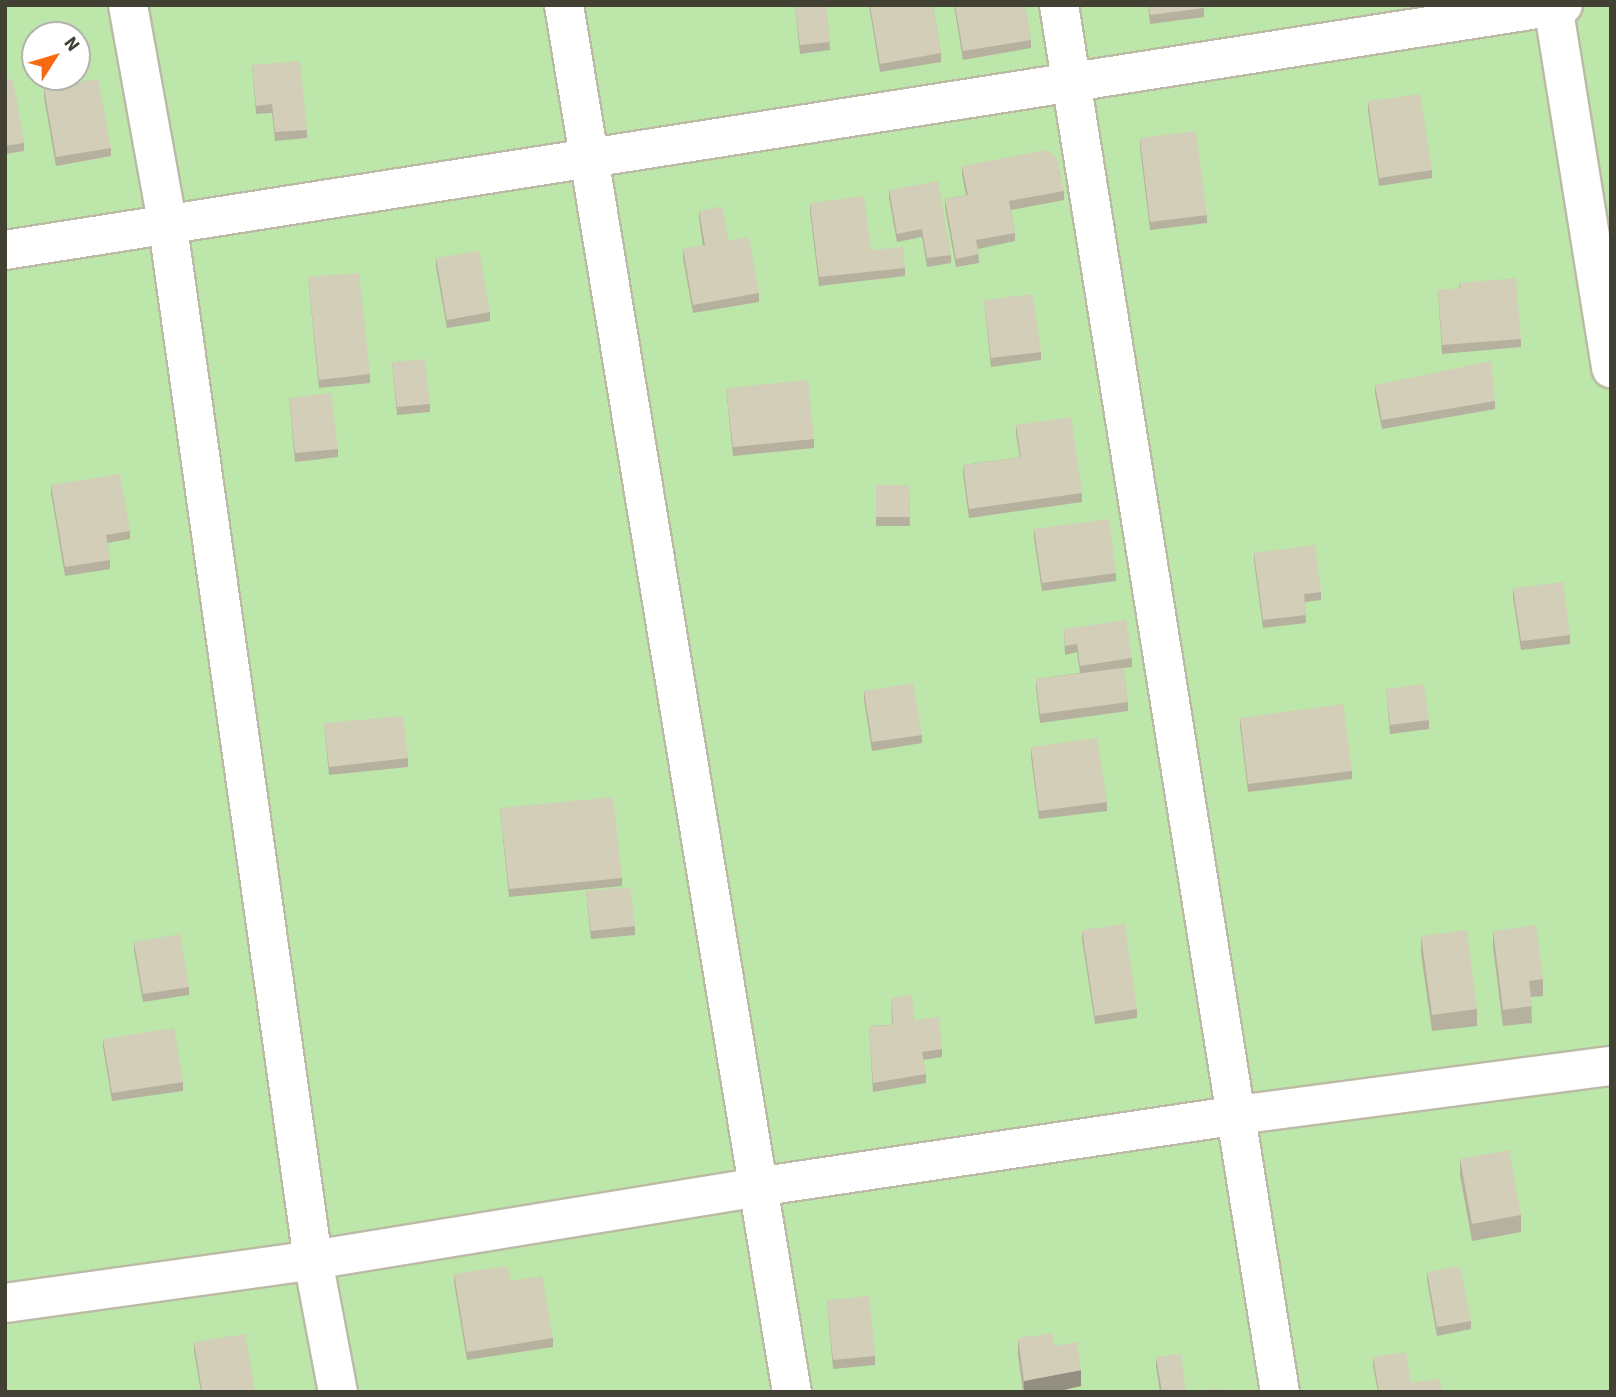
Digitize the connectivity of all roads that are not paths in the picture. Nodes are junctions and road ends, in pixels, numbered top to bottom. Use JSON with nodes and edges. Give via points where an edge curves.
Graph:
{"nodes":[{"id":1,"x":128,"y":5,"type":"edge"},
{"id":2,"x":564,"y":5,"type":"edge"},
{"id":3,"x":1059,"y":5,"type":"edge"},
{"id":4,"x":1557,"y":6,"type":"edge"},
{"id":5,"x":1071,"y":80,"type":"junction"},
{"id":6,"x":586,"y":158,"type":"junction"},
{"id":7,"x":168,"y":226,"type":"junction"},
{"id":8,"x":5,"y":250,"type":"edge"},
{"id":9,"x":1611,"y":368,"type":"edge"},
{"id":10,"x":1611,"y":1066,"type":"edge"},
{"id":11,"x":1237,"y":1115,"type":"junction"},
{"id":12,"x":757,"y":1187,"type":"junction"},
{"id":13,"x":313,"y":1260,"type":"junction"},
{"id":14,"x":5,"y":1303,"type":"edge"},
{"id":15,"x":338,"y":1392,"type":"edge"},
{"id":16,"x":792,"y":1392,"type":"edge"},
{"id":17,"x":1280,"y":1392,"type":"edge"}],
"edges":[{"from":1,"to":7,"type":"street"},
{"from":2,"to":6,"type":"street"},
{"from":3,"to":5,"type":"street"},
{"from":4,"to":5,"type":"street"},
{"from":4,"to":9,"type":"street"},
{"from":5,"to":6,"type":"street"},
{"from":5,"to":11,"type":"street"},
{"from":6,"to":7,"type":"street"},
{"from":6,"to":12,"type":"street"},
{"from":7,"to":8,"type":"street"},
{"from":7,"to":13,"type":"street"},
{"from":10,"to":11,"type":"street"},
{"from":11,"to":12,"type":"street"},
{"from":11,"to":17,"type":"street"},
{"from":12,"to":13,"type":"street"},
{"from":12,"to":16,"type":"street"},
{"from":13,"to":14,"type":"street"},
{"from":13,"to":15,"type":"street"}]}
